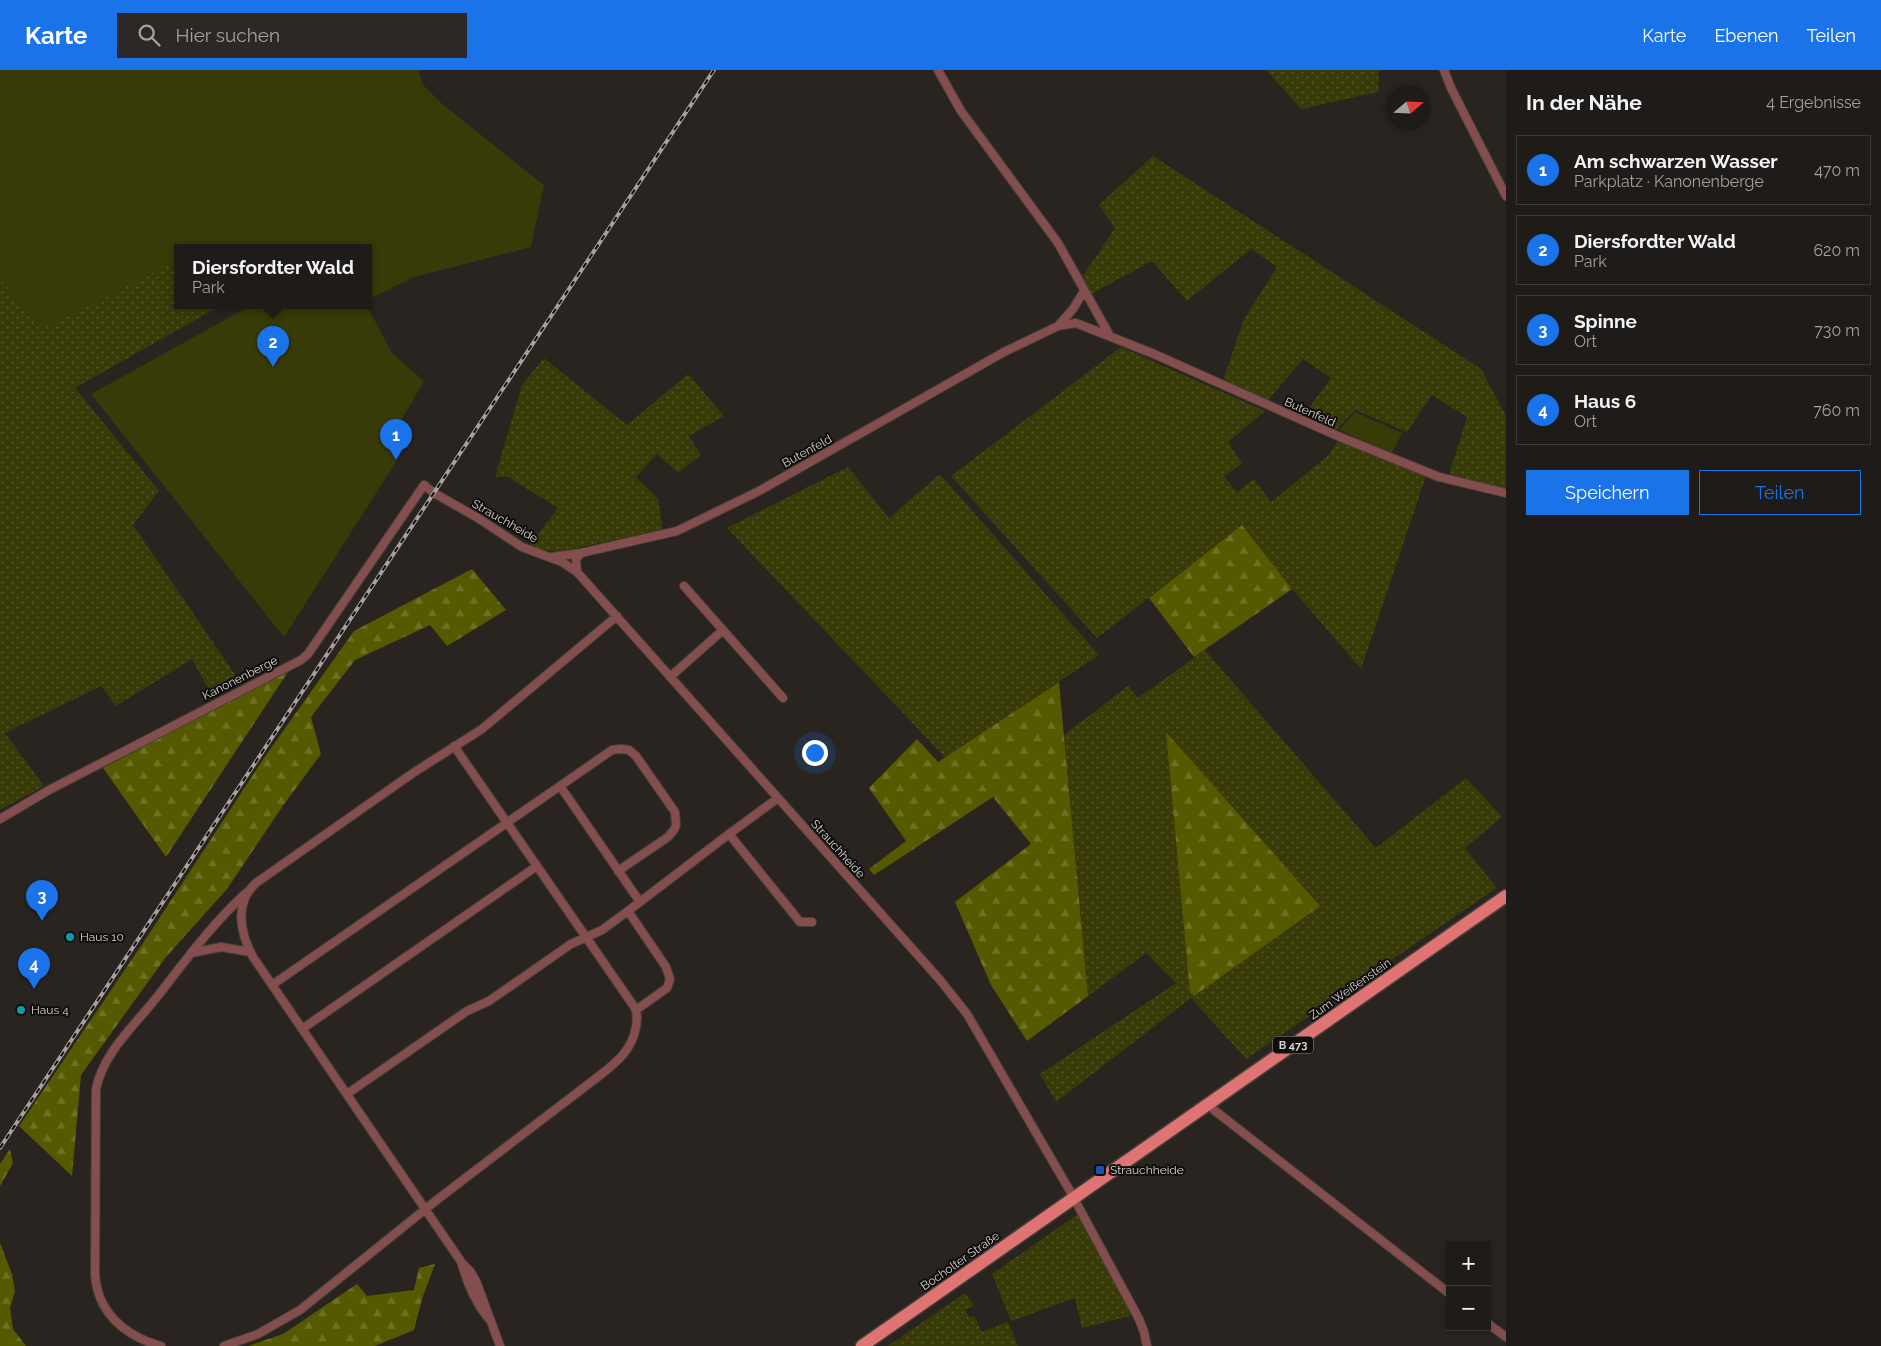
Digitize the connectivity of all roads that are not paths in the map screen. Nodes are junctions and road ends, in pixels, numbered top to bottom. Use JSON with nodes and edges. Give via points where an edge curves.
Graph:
{"nodes":[{"id":1,"x":938,"y":70,"type":"edge"},
{"id":2,"x":1444,"y":70,"type":"edge"},
{"id":3,"x":1506,"y":196,"type":"edge"},
{"id":4,"x":1084,"y":291,"type":"junction"},
{"id":5,"x":1058,"y":326,"type":"junction"},
{"id":6,"x":1110,"y":336,"type":"junction"},
{"id":7,"x":424,"y":485,"type":"joint"},
{"id":8,"x":1506,"y":493,"type":"edge"},
{"id":9,"x":581,"y":553,"type":"junction"},
{"id":10,"x":550,"y":557,"type":"junction"},
{"id":11,"x":577,"y":572,"type":"junction"},
{"id":12,"x":684,"y":586,"type":"dead end"},
{"id":13,"x":617,"y":616,"type":"junction"},
{"id":14,"x":724,"y":630,"type":"junction"},
{"id":15,"x":670,"y":677,"type":"junction"},
{"id":16,"x":783,"y":698,"type":"dead end"},
{"id":17,"x":454,"y":746,"type":"junction"},
{"id":18,"x":560,"y":786,"type":"junction"},
{"id":19,"x":778,"y":798,"type":"junction"},
{"id":20,"x":0,"y":819,"type":"edge"},
{"id":21,"x":508,"y":823,"type":"junction"},
{"id":22,"x":729,"y":834,"type":"junction"},
{"id":23,"x":537,"y":866,"type":"junction"},
{"id":24,"x":618,"y":871,"type":"junction"},
{"id":25,"x":247,"y":891,"type":"junction"},
{"id":26,"x":1506,"y":896,"type":"edge"},
{"id":27,"x":640,"y":902,"type":"junction"},
{"id":28,"x":628,"y":911,"type":"junction"},
{"id":29,"x":812,"y":922,"type":"dead end"},
{"id":30,"x":586,"y":936,"type":"junction"},
{"id":31,"x":250,"y":952,"type":"junction"},
{"id":32,"x":192,"y":953,"type":"junction"},
{"id":33,"x":272,"y":985,"type":"junction"},
{"id":34,"x":636,"y":1010,"type":"junction"},
{"id":35,"x":302,"y":1029,"type":"junction"},
{"id":36,"x":347,"y":1094,"type":"junction"},
{"id":37,"x":1209,"y":1104,"type":"junction"},
{"id":38,"x":1077,"y":1197,"type":"junction"},
{"id":39,"x":426,"y":1210,"type":"junction"},
{"id":40,"x":1446,"y":1291,"type":"edge"},
{"id":41,"x":1491,"y":1326,"type":"edge"},
{"id":42,"x":1506,"y":1338,"type":"edge"},
{"id":43,"x":161,"y":1346,"type":"edge"},
{"id":44,"x":224,"y":1346,"type":"edge"},
{"id":45,"x":500,"y":1346,"type":"edge"},
{"id":46,"x":862,"y":1346,"type":"edge"},
{"id":47,"x":1147,"y":1346,"type":"edge"}],
"edges":[{"from":1,"to":4,"type":"street","via":[[961,111],[1058,243]]},
{"from":2,"to":3,"type":"street"},
{"from":4,"to":5,"type":"street","name":"Butenfeld"},
{"from":4,"to":6,"type":"street"},
{"from":5,"to":6,"type":"street","name":"Butenfeld","via":[[1076,322]]},
{"from":5,"to":9,"type":"street","name":"Butenfeld","via":[[1004,352],[759,491],[677,531]]},
{"from":6,"to":8,"type":"street","name":"Butenfeld","via":[[1340,438],[1439,477]]},
{"from":7,"to":10,"type":"street","name":"Strauchheide","via":[[522,547]]},
{"from":7,"to":20,"type":"street","name":"Kanonenberge","via":[[301,660],[49,790]]},
{"from":9,"to":10,"type":"street","name":"Butenfeld"},
{"from":9,"to":11,"type":"street","via":[[576,560]]},
{"from":10,"to":11,"type":"street","name":"Strauchheide"},
{"from":11,"to":13,"type":"street","name":"Strauchheide"},
{"from":12,"to":14,"type":"street"},
{"from":13,"to":15,"type":"street","name":"Strauchheide"},
{"from":13,"to":17,"type":"street","via":[[482,729]]},
{"from":14,"to":15,"type":"street"},
{"from":14,"to":16,"type":"street"},
{"from":15,"to":19,"type":"street","name":"Strauchheide"},
{"from":17,"to":21,"type":"street"},
{"from":17,"to":25,"type":"street"},
{"from":18,"to":21,"type":"street"},
{"from":18,"to":24,"type":"street"},
{"from":18,"to":24,"type":"street","via":[[612,750],[629,750],[642,763],[675,812],[676,825],[668,837]]},
{"from":19,"to":22,"type":"street"},
{"from":19,"to":38,"type":"street","name":"Strauchheide","via":[[967,1014]]},
{"from":21,"to":23,"type":"street"},
{"from":21,"to":33,"type":"street"},
{"from":22,"to":27,"type":"street"},
{"from":22,"to":29,"type":"street","via":[[800,922]]},
{"from":23,"to":30,"type":"street"},
{"from":23,"to":35,"type":"street"},
{"from":24,"to":27,"type":"street"},
{"from":25,"to":31,"type":"street","via":[[241,921]]},
{"from":25,"to":32,"type":"street"},
{"from":26,"to":37,"type":"main road","name":"Zum Weißenstein","number":"B 473"},
{"from":27,"to":28,"type":"street"},
{"from":28,"to":30,"type":"street","via":[[602,930]]},
{"from":28,"to":34,"type":"street","via":[[666,967],[670,979],[667,988]]},
{"from":30,"to":34,"type":"street"},
{"from":30,"to":36,"type":"street","via":[[489,1001],[467,1010]]},
{"from":31,"to":32,"type":"street","via":[[221,947]]},
{"from":31,"to":33,"type":"street"},
{"from":32,"to":43,"type":"street","via":[[109,1058],[99,1076],[95,1096],[95,1282],[108,1312],[122,1326],[141,1340]]},
{"from":33,"to":35,"type":"street"},
{"from":34,"to":39,"type":"street","via":[[633,1039],[619,1060]]},
{"from":35,"to":36,"type":"street"},
{"from":36,"to":39,"type":"street"},
{"from":37,"to":38,"type":"main road","name":"Zum Weißenstein","number":"B 473"},
{"from":37,"to":40,"type":"street"},
{"from":38,"to":46,"type":"main road","name":"Bocholter Straße","number":"B 473"},
{"from":38,"to":47,"type":"street","name":"Strauchheide","via":[[1139,1319]]},
{"from":39,"to":44,"type":"street","via":[[300,1310],[258,1334]]},
{"from":39,"to":45,"type":"street","via":[[475,1278]]},
{"from":41,"to":42,"type":"street"}]}
